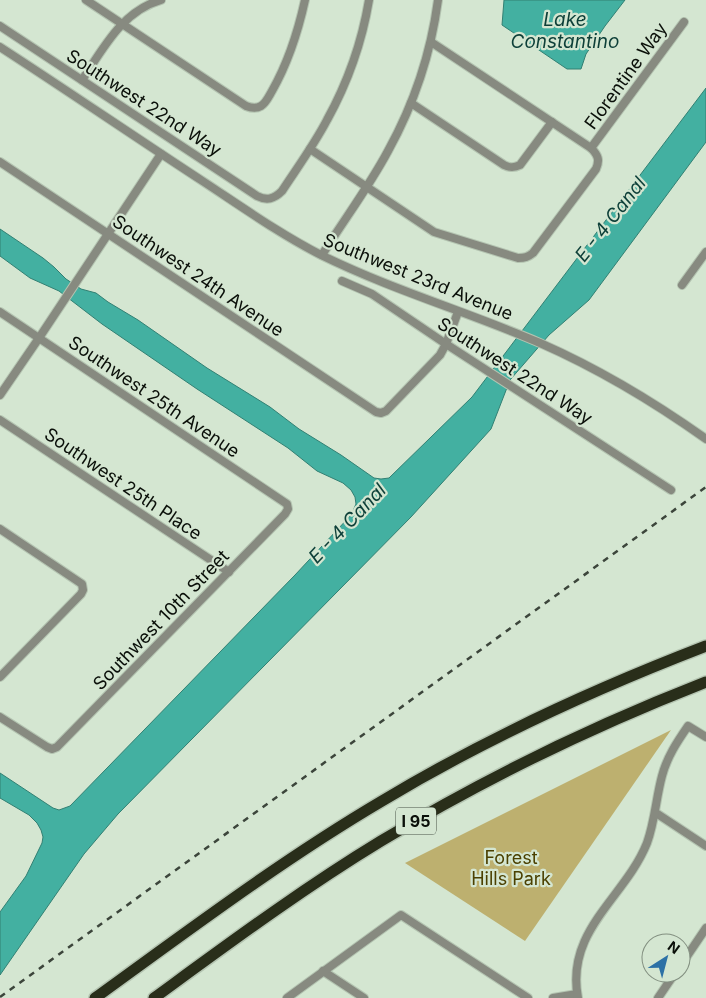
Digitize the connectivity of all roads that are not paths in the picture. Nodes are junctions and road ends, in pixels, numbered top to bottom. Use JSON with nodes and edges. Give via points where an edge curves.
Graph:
{"nodes":[{"id":1,"x":86,"y":0,"type":"edge"},
{"id":2,"x":161,"y":0,"type":"edge"},
{"id":3,"x":305,"y":0,"type":"edge"},
{"id":4,"x":369,"y":0,"type":"edge"},
{"id":5,"x":438,"y":0,"type":"edge"},
{"id":6,"x":684,"y":22,"type":"dead end"},
{"id":7,"x":122,"y":24,"type":"junction"},
{"id":8,"x":0,"y":26,"type":"edge"},
{"id":9,"x":431,"y":42,"type":"junction"},
{"id":10,"x":0,"y":46,"type":"edge"},
{"id":11,"x":82,"y":80,"type":"junction"},
{"id":12,"x":411,"y":103,"type":"junction"},
{"id":13,"x":552,"y":122,"type":"junction"},
{"id":14,"x":591,"y":148,"type":"junction"},
{"id":15,"x":310,"y":149,"type":"junction"},
{"id":16,"x":161,"y":154,"type":"junction"},
{"id":17,"x":0,"y":162,"type":"edge"},
{"id":18,"x":367,"y":186,"type":"junction"},
{"id":19,"x":108,"y":234,"type":"junction"},
{"id":20,"x":706,"y":252,"type":"edge"},
{"id":21,"x":322,"y":255,"type":"junction"},
{"id":22,"x":342,"y":281,"type":"dead end"},
{"id":23,"x":682,"y":284,"type":"dead end"},
{"id":24,"x":0,"y":312,"type":"edge"},
{"id":25,"x":458,"y":312,"type":"junction"},
{"id":26,"x":39,"y":338,"type":"junction"},
{"id":27,"x":446,"y":344,"type":"junction"},
{"id":28,"x":0,"y":395,"type":"edge"},
{"id":29,"x":0,"y":420,"type":"edge"},
{"id":30,"x":706,"y":439,"type":"edge"},
{"id":31,"x":671,"y":490,"type":"dead end"},
{"id":32,"x":288,"y":509,"type":"joint"},
{"id":33,"x":0,"y":529,"type":"edge"},
{"id":34,"x":229,"y":572,"type":"junction"},
{"id":35,"x":706,"y":646,"type":"edge"},
{"id":36,"x":0,"y":677,"type":"edge"},
{"id":37,"x":706,"y":682,"type":"edge"},
{"id":38,"x":0,"y":717,"type":"edge"},
{"id":39,"x":706,"y":738,"type":"edge"},
{"id":40,"x":656,"y":812,"type":"junction"},
{"id":41,"x":706,"y":846,"type":"edge"},
{"id":42,"x":706,"y":928,"type":"edge"},
{"id":43,"x":691,"y":950,"type":"edge"},
{"id":44,"x":323,"y":972,"type":"junction"},
{"id":45,"x":669,"y":983,"type":"edge"},
{"id":46,"x":578,"y":996,"type":"edge"},
{"id":47,"x":95,"y":998,"type":"edge"},
{"id":48,"x":154,"y":998,"type":"edge"},
{"id":49,"x":287,"y":998,"type":"edge"},
{"id":50,"x":364,"y":998,"type":"edge"},
{"id":51,"x":528,"y":998,"type":"edge"},
{"id":52,"x":553,"y":998,"type":"edge"},
{"id":53,"x":658,"y":998,"type":"edge"}],
"edges":[{"from":1,"to":7,"type":"street"},
{"from":2,"to":7,"type":"street","via":[[143,7]]},
{"from":3,"to":7,"type":"street","via":[[284,65],[265,102],[255,108],[246,106]]},
{"from":4,"to":15,"type":"street","via":[[346,81]]},
{"from":5,"to":9,"type":"street"},
{"from":6,"to":14,"type":"street","name":"Florentine Way"},
{"from":7,"to":11,"type":"street"},
{"from":8,"to":11,"type":"street","name":"Southwest 22nd Way"},
{"from":9,"to":12,"type":"street"},
{"from":9,"to":13,"type":"street"},
{"from":10,"to":16,"type":"street","name":"Southwest 23rd Avenue"},
{"from":11,"to":15,"type":"street","name":"Southwest 22nd Way","via":[[262,198],[273,198],[282,191]]},
{"from":12,"to":13,"type":"street","via":[[509,168],[520,165]]},
{"from":12,"to":18,"type":"street","via":[[394,141]]},
{"from":13,"to":14,"type":"street"},
{"from":14,"to":18,"type":"street","via":[[598,158],[596,169],[533,253],[524,258],[434,232]]},
{"from":15,"to":18,"type":"street"},
{"from":16,"to":19,"type":"street"},
{"from":16,"to":21,"type":"street","name":"Southwest 23rd Avenue"},
{"from":17,"to":19,"type":"street","name":"Southwest 24th Avenue"},
{"from":18,"to":21,"type":"street"},
{"from":19,"to":26,"type":"street"},
{"from":19,"to":27,"type":"street","name":"Southwest 24th Avenue","via":[[376,412],[386,411],[440,355]]},
{"from":20,"to":23,"type":"street"},
{"from":21,"to":25,"type":"street","name":"Southwest 23rd Avenue"},
{"from":22,"to":27,"type":"street","name":"Southwest 22nd Way","via":[[372,294]]},
{"from":24,"to":26,"type":"street","name":"Southwest 25th Avenue"},
{"from":25,"to":27,"type":"street"},
{"from":25,"to":30,"type":"street","name":"Southwest 23rd Avenue","via":[[583,363],[627,387]]},
{"from":26,"to":28,"type":"street"},
{"from":26,"to":32,"type":"street","name":"Southwest 25th Avenue","via":[[287,504]]},
{"from":27,"to":31,"type":"street","name":"Southwest 22nd Way"},
{"from":29,"to":34,"type":"street","name":"Southwest 25th Place"},
{"from":32,"to":34,"type":"street","name":"Southwest 10th Street"},
{"from":33,"to":36,"type":"street","via":[[82,584],[83,590]]},
{"from":34,"to":38,"type":"street","name":"Southwest 10th Street","via":[[57,747],[47,748]]},
{"from":35,"to":47,"type":"highway","number":"I 95","via":[[529,722],[382,800],[265,875]]},
{"from":37,"to":48,"type":"highway","number":"I 95","via":[[549,750],[419,819],[309,887]]},
{"from":39,"to":40,"type":"street","via":[[688,726],[676,743],[660,786]]},
{"from":40,"to":41,"type":"street"},
{"from":40,"to":46,"type":"street","via":[[641,855],[586,937],[576,974]]},
{"from":42,"to":43,"type":"street"},
{"from":44,"to":49,"type":"street"},
{"from":44,"to":50,"type":"street"},
{"from":44,"to":51,"type":"street","via":[[401,915]]},
{"from":45,"to":53,"type":"street"},
{"from":46,"to":52,"type":"street"}]}
